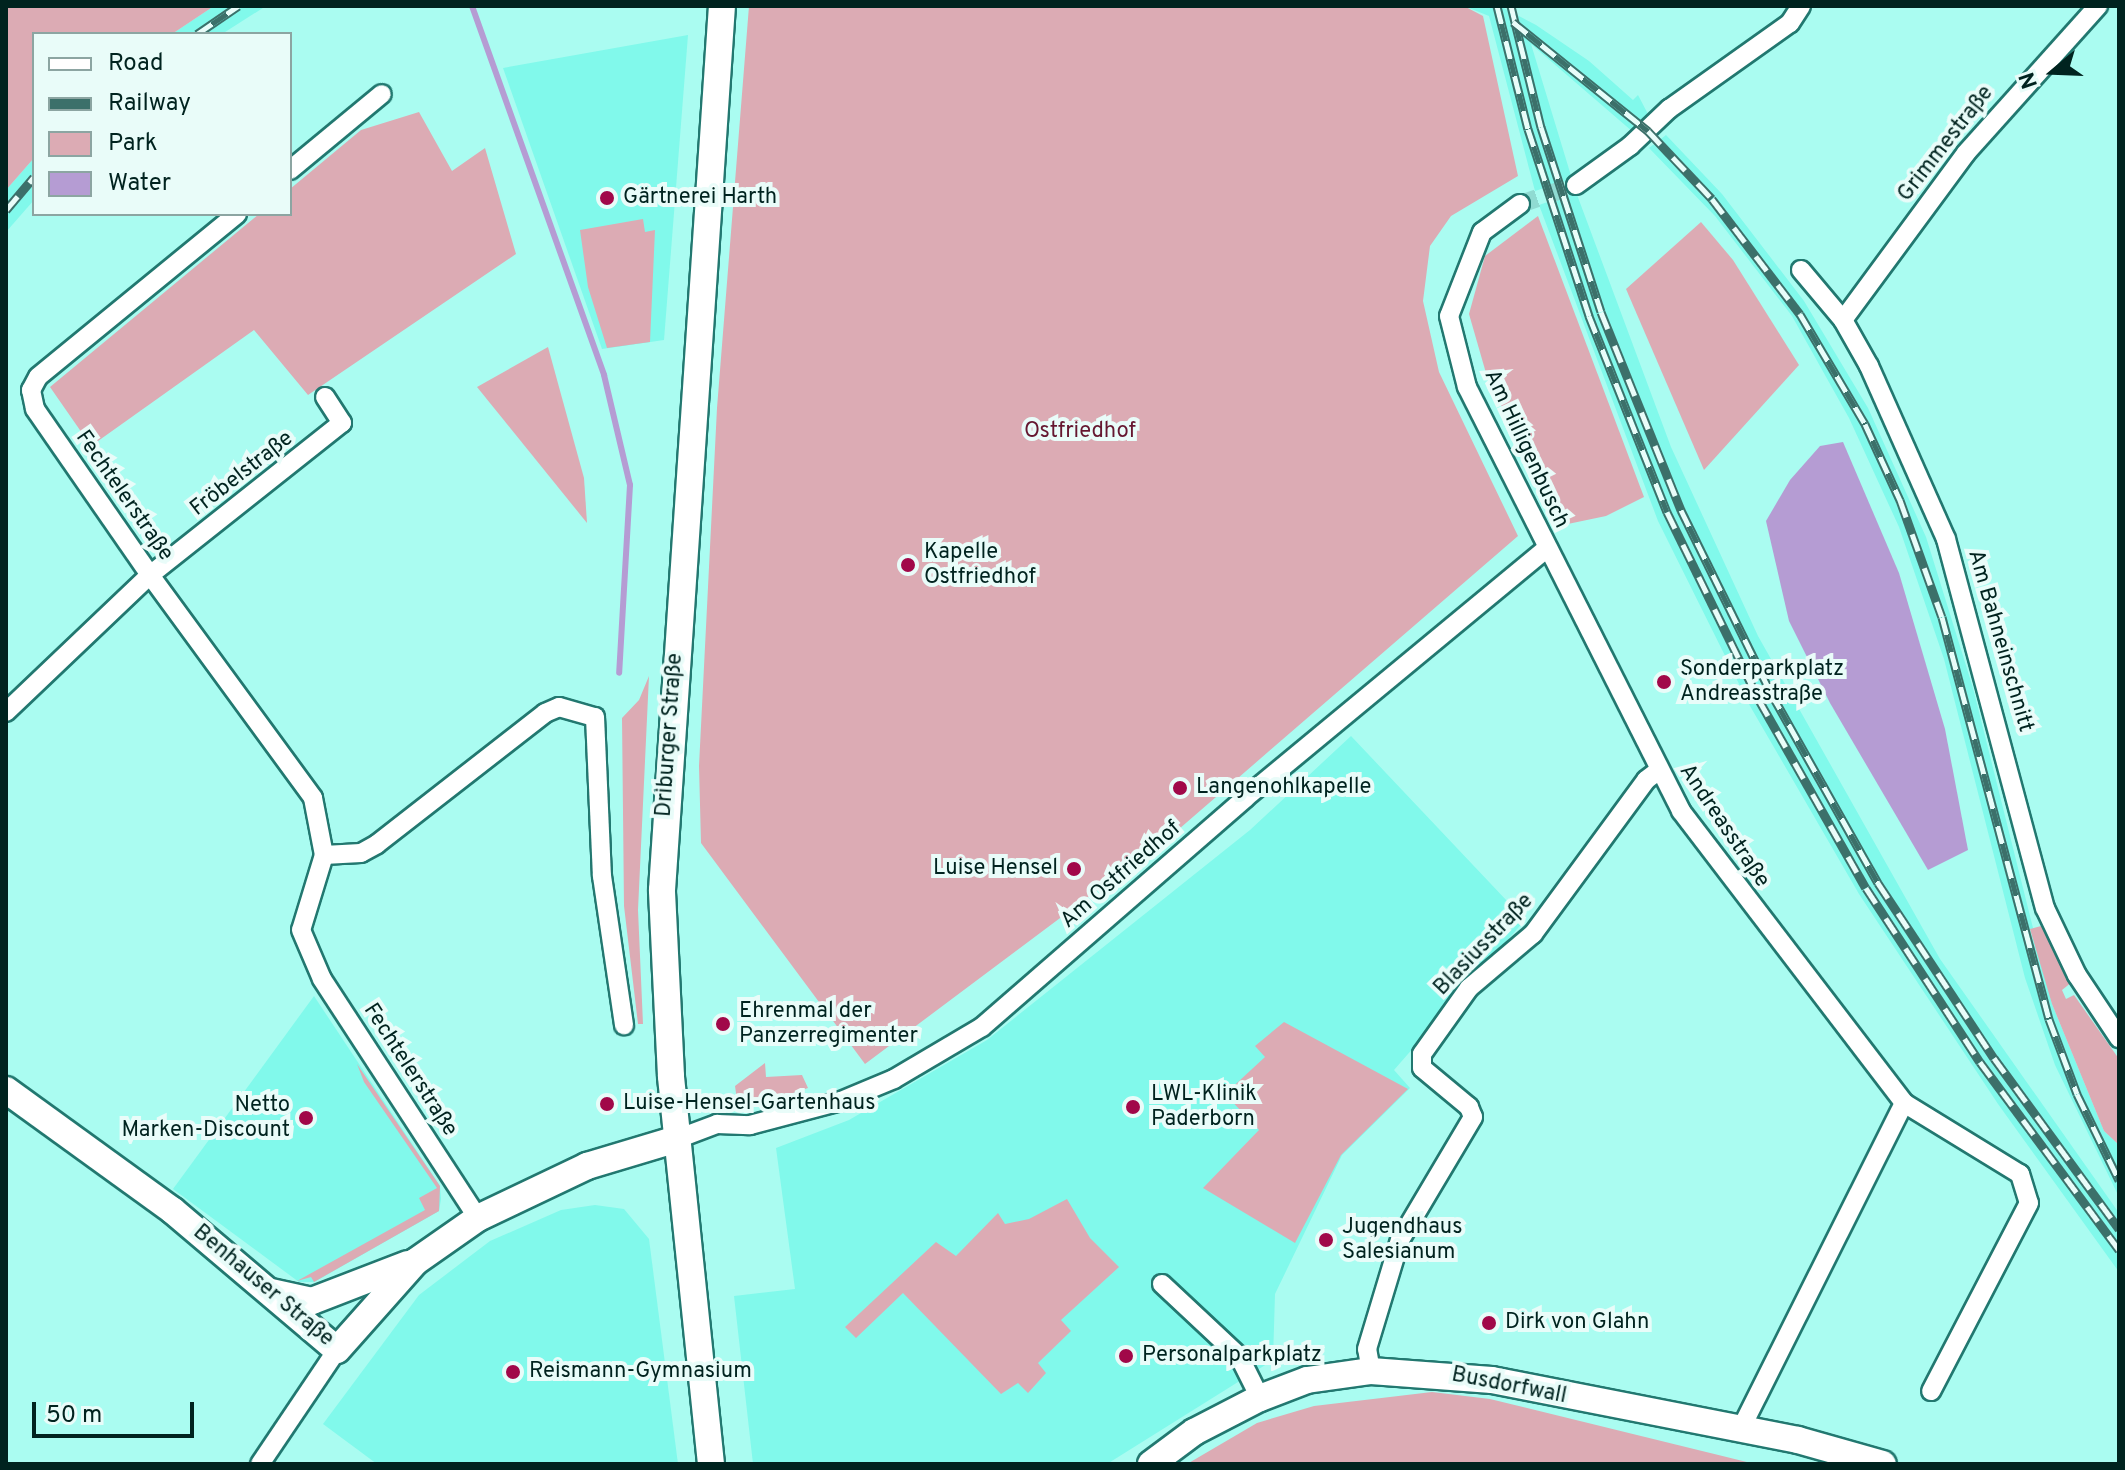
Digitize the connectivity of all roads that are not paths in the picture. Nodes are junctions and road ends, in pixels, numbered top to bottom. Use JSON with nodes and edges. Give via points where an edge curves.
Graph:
{"nodes":[{"id":1,"x":722,"y":6,"type":"edge"},
{"id":2,"x":1801,"y":6,"type":"edge"},
{"id":3,"x":2098,"y":6,"type":"edge"},
{"id":4,"x":382,"y":94,"type":"dead end"},
{"id":5,"x":292,"y":168,"type":"edge"},
{"id":6,"x":1576,"y":185,"type":"tunnel mouth"},
{"id":7,"x":1520,"y":204,"type":"tunnel mouth"},
{"id":8,"x":235,"y":216,"type":"edge"},
{"id":9,"x":1801,"y":270,"type":"dead end"},
{"id":10,"x":1843,"y":320,"type":"junction"},
{"id":11,"x":325,"y":397,"type":"dead end"},
{"id":12,"x":1546,"y":549,"type":"junction"},
{"id":13,"x":150,"y":575,"type":"junction"},
{"id":14,"x":6,"y":712,"type":"edge"},
{"id":15,"x":1658,"y":771,"type":"junction"},
{"id":16,"x":324,"y":855,"type":"junction"},
{"id":17,"x":624,"y":1025,"type":"dead end"},
{"id":18,"x":2119,"y":1038,"type":"edge"},
{"id":19,"x":8,"y":1097,"type":"edge"},
{"id":20,"x":1904,"y":1103,"type":"junction"},
{"id":21,"x":677,"y":1139,"type":"junction"},
{"id":22,"x":478,"y":1218,"type":"junction"},
{"id":23,"x":415,"y":1262,"type":"junction"},
{"id":24,"x":1162,"y":1284,"type":"dead end"},
{"id":25,"x":268,"y":1291,"type":"junction"},
{"id":26,"x":337,"y":1350,"type":"junction"},
{"id":27,"x":1371,"y":1371,"type":"junction"},
{"id":28,"x":1931,"y":1391,"type":"dead end"},
{"id":29,"x":1260,"y":1398,"type":"junction"},
{"id":30,"x":1740,"y":1431,"type":"junction"},
{"id":31,"x":260,"y":1464,"type":"edge"},
{"id":32,"x":711,"y":1464,"type":"edge"},
{"id":33,"x":1151,"y":1464,"type":"edge"},
{"id":34,"x":1883,"y":1464,"type":"edge"}],
"edges":[{"from":1,"to":21,"type":"main road","name":"Driburger Straße","via":[[665,807],[662,919]]},
{"from":2,"to":6,"type":"street","via":[[1790,23],[1669,109]]},
{"from":3,"to":10,"type":"street","name":"Grimmestraße","via":[[1966,153]]},
{"from":4,"to":5,"type":"street"},
{"from":7,"to":12,"type":"street","name":"Am Hilligenbusch","via":[[1482,232],[1449,316],[1467,387]]},
{"from":8,"to":13,"type":"street","name":"Fechtelerstraße","via":[[38,377],[31,390],[35,409]]},
{"from":9,"to":10,"type":"street","name":"Am Bahneinschnitt"},
{"from":10,"to":18,"type":"street","name":"Am Bahneinschnitt","via":[[1892,410],[1946,539],[2053,932]]},
{"from":11,"to":13,"type":"street","name":"Fröbelstraße","via":[[342,423]]},
{"from":12,"to":15,"type":"street","name":"Andreasstraße"},
{"from":12,"to":21,"type":"street","name":"Am Ostfriedhof","via":[[1245,798],[982,1027],[894,1079],[841,1101],[750,1125],[717,1124]]},
{"from":13,"to":14,"type":"street","name":"Fröbelstraße"},
{"from":13,"to":16,"type":"street","name":"Fechtelerstraße","via":[[313,798]]},
{"from":15,"to":20,"type":"street","name":"Andreasstraße","via":[[1750,907]]},
{"from":15,"to":27,"type":"street","name":"Blasiusstraße","via":[[1646,780],[1533,934],[1469,988],[1422,1054],[1422,1068],[1469,1107],[1473,1117],[1400,1240],[1367,1349]]},
{"from":16,"to":17,"type":"street","via":[[361,853],[377,844],[545,713],[559,707],[595,717],[602,876]]},
{"from":16,"to":22,"type":"street","name":"Fechtelerstraße","via":[[301,930],[322,979]]},
{"from":19,"to":25,"type":"main road","name":"Benhauser Straße","via":[[172,1210]]},
{"from":20,"to":28,"type":"street","name":"Andreasstraße","via":[[2020,1174],[2029,1203]]},
{"from":20,"to":30,"type":"street"},
{"from":21,"to":22,"type":"main road","name":"Benhauser Straße","via":[[587,1166]]},
{"from":21,"to":32,"type":"main road","name":"Driburger Straße"},
{"from":22,"to":23,"type":"main road","name":"Benhauser Straße"},
{"from":23,"to":25,"type":"main road","via":[[312,1301]]},
{"from":23,"to":26,"type":"main road","name":"Benhauser Straße"},
{"from":24,"to":29,"type":"street","via":[[1239,1356]]},
{"from":25,"to":26,"type":"main road","name":"Benhauser Straße"},
{"from":26,"to":31,"type":"street"},
{"from":27,"to":29,"type":"main road","name":"Busdorfwall","via":[[1307,1380]]},
{"from":27,"to":30,"type":"main road","name":"Busdorfwall","via":[[1492,1380]]},
{"from":29,"to":33,"type":"main road","name":"Busdorfwall","via":[[1194,1432]]},
{"from":30,"to":34,"type":"main road","name":"Busdorfwall","via":[[1798,1440]]}]}
